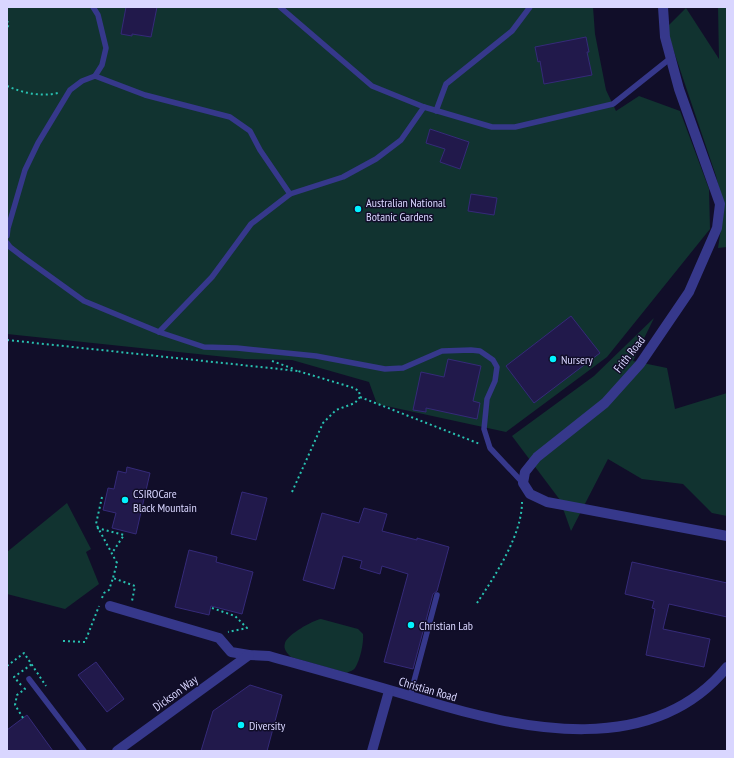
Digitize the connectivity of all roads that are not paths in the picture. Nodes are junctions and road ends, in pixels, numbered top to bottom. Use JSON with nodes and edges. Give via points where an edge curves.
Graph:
{"nodes":[{"id":1,"x":92,"y":7,"type":"edge"},
{"id":2,"x":280,"y":7,"type":"edge"},
{"id":3,"x":530,"y":7,"type":"edge"},
{"id":4,"x":664,"y":7,"type":"edge"},
{"id":5,"x":672,"y":57,"type":"junction"},
{"id":6,"x":95,"y":76,"type":"junction"},
{"id":7,"x":424,"y":107,"type":"junction"},
{"id":8,"x":436,"y":111,"type":"junction"},
{"id":9,"x":290,"y":194,"type":"junction"},
{"id":10,"x":7,"y":236,"type":"edge"},
{"id":11,"x":7,"y":243,"type":"edge"},
{"id":12,"x":159,"y":332,"type":"junction"},
{"id":13,"x":523,"y":483,"type":"junction"},
{"id":14,"x":727,"y":536,"type":"edge"},
{"id":15,"x":437,"y":595,"type":"dead end"},
{"id":16,"x":110,"y":606,"type":"road end"},
{"id":17,"x":248,"y":656,"type":"junction"},
{"id":18,"x":727,"y":668,"type":"edge"},
{"id":19,"x":29,"y":679,"type":"dead end"},
{"id":20,"x":389,"y":691,"type":"junction"},
{"id":21,"x":410,"y":696,"type":"junction"},
{"id":22,"x":666,"y":724,"type":"dead end"},
{"id":23,"x":581,"y":739,"type":"dead end"},
{"id":24,"x":84,"y":751,"type":"edge"},
{"id":25,"x":117,"y":751,"type":"edge"},
{"id":26,"x":372,"y":751,"type":"edge"}],
"edges":[{"from":1,"to":6,"type":"lane","via":[[98,15],[106,48],[102,65]]},
{"from":2,"to":7,"type":"lane","via":[[372,86]]},
{"from":3,"to":8,"type":"lane","via":[[512,31],[446,84]]},
{"from":4,"to":5,"type":"street","name":"Frith Road","via":[[666,37]]},
{"from":5,"to":8,"type":"lane","via":[[613,104],[515,127],[492,127]]},
{"from":5,"to":13,"type":"street","name":"Frith Road","via":[[679,89],[720,204],[717,228],[689,292],[640,364],[605,403],[537,457],[525,472]]},
{"from":6,"to":9,"type":"lane","via":[[145,95],[230,117],[250,131]]},
{"from":6,"to":10,"type":"lane","via":[[70,90],[38,143],[25,170]]},
{"from":7,"to":8,"type":"lane"},
{"from":7,"to":9,"type":"lane","via":[[401,140],[376,159],[343,177]]},
{"from":9,"to":12,"type":"lane","via":[[251,224],[212,277]]},
{"from":11,"to":12,"type":"lane","via":[[84,301]]},
{"from":12,"to":13,"type":"lane","via":[[204,347],[316,356],[386,369],[403,368],[442,352],[480,351],[493,360],[497,367],[495,381],[487,399],[484,429],[490,448]]},
{"from":13,"to":14,"type":"street","via":[[530,494],[547,502]]},
{"from":15,"to":21,"type":"lane"},
{"from":16,"to":17,"type":"street","name":"Christian Road","via":[[219,638],[231,652]]},
{"from":17,"to":20,"type":"street","name":"Christian Road","via":[[269,656]]},
{"from":17,"to":25,"type":"street","name":"Dickson Way"},
{"from":18,"to":22,"type":"street","via":[[702,699]]},
{"from":19,"to":24,"type":"lane"},
{"from":20,"to":21,"type":"street","name":"Christian Road"},
{"from":20,"to":26,"type":"street"},
{"from":21,"to":23,"type":"street","name":"Christian Road","via":[[530,732]]}]}
